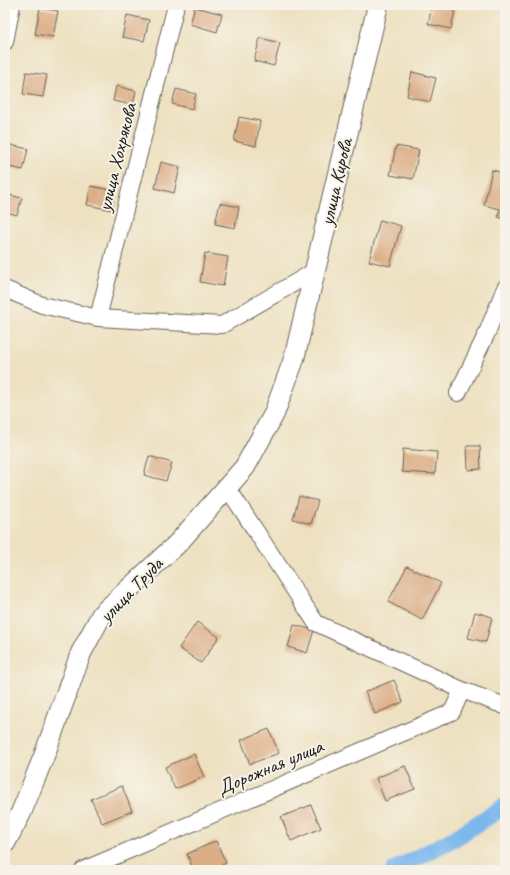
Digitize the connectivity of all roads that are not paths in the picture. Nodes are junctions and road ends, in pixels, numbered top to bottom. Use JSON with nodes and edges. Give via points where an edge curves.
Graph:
{"nodes":[{"id":1,"x":12,"y":5,"type":"edge"},
{"id":2,"x":176,"y":5,"type":"edge"},
{"id":3,"x":378,"y":5,"type":"edge"},
{"id":4,"x":5,"y":42,"type":"edge"},
{"id":5,"x":315,"y":271,"type":"junction"},
{"id":6,"x":505,"y":288,"type":"edge"},
{"id":7,"x":5,"y":289,"type":"edge"},
{"id":8,"x":98,"y":318,"type":"junction"},
{"id":9,"x":294,"y":360,"type":"joint"},
{"id":10,"x":458,"y":393,"type":"dead end"},
{"id":11,"x":227,"y":487,"type":"junction"},
{"id":12,"x":462,"y":690,"type":"junction"},
{"id":13,"x":505,"y":706,"type":"edge"},
{"id":14,"x":5,"y":843,"type":"edge"},
{"id":15,"x":83,"y":870,"type":"edge"}],
"edges":[{"from":1,"to":4,"type":"street"},
{"from":2,"to":8,"type":"street","name":"улица Хохрякова"},
{"from":3,"to":5,"type":"street","name":"улица Кирова"},
{"from":5,"to":8,"type":"street","via":[[222,325]]},
{"from":5,"to":9,"type":"street","name":"улица Кирова"},
{"from":6,"to":10,"type":"street"},
{"from":7,"to":8,"type":"street","via":[[42,305]]},
{"from":9,"to":11,"type":"street","name":"улица Труда","via":[[274,414],[245,467]]},
{"from":11,"to":12,"type":"street","via":[[316,623]]},
{"from":11,"to":14,"type":"street","name":"улица Труда","via":[[178,543],[102,614],[81,653],[44,756],[21,813]]},
{"from":12,"to":13,"type":"street"},
{"from":12,"to":15,"type":"street","name":"Дорожная улица","via":[[452,712]]}]}
